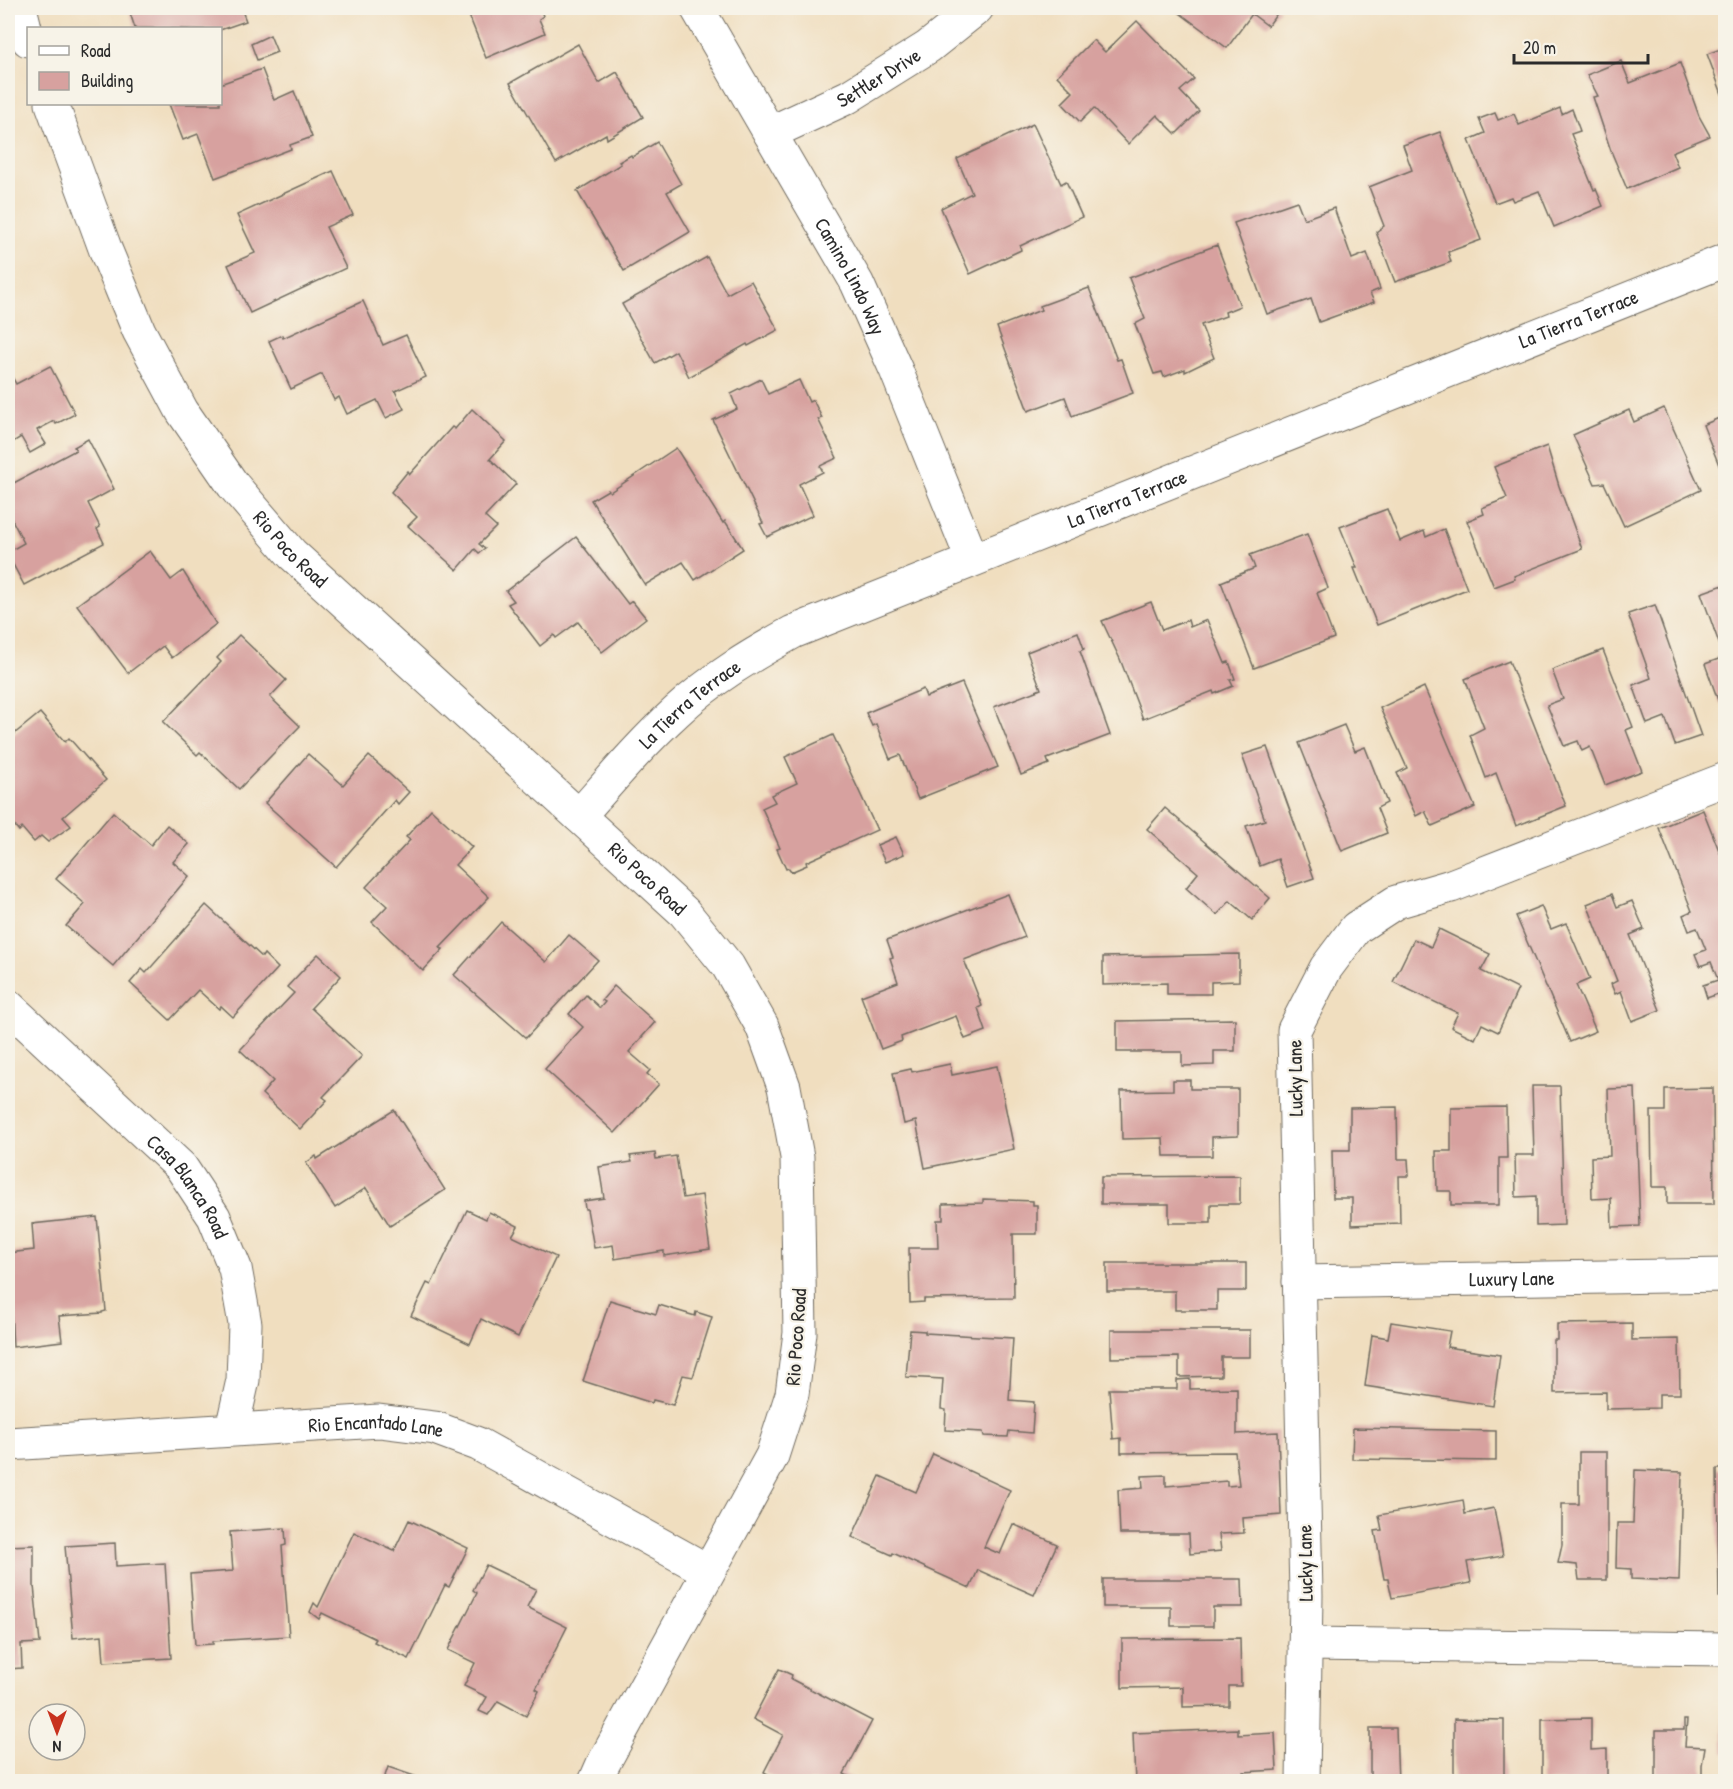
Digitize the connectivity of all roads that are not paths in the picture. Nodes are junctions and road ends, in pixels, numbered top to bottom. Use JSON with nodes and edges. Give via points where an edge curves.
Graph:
{"nodes":[{"id":1,"x":20,"y":8,"type":"edge"},
{"id":2,"x":697,"y":8,"type":"edge"},
{"id":3,"x":977,"y":8,"type":"edge"},
{"id":4,"x":27,"y":36,"type":"edge"},
{"id":5,"x":52,"y":105,"type":"edge"},
{"id":6,"x":770,"y":133,"type":"junction"},
{"id":7,"x":1725,"y":260,"type":"edge"},
{"id":8,"x":972,"y":560,"type":"junction"},
{"id":9,"x":1725,"y":779,"type":"edge"},
{"id":10,"x":579,"y":816,"type":"junction"},
{"id":11,"x":8,"y":1006,"type":"edge"},
{"id":12,"x":1725,"y":1275,"type":"edge"},
{"id":13,"x":1299,"y":1282,"type":"junction"},
{"id":14,"x":232,"y":1429,"type":"junction"},
{"id":15,"x":8,"y":1444,"type":"edge"},
{"id":16,"x":708,"y":1571,"type":"junction"},
{"id":17,"x":1305,"y":1644,"type":"junction"},
{"id":18,"x":1725,"y":1649,"type":"edge"},
{"id":19,"x":595,"y":1782,"type":"edge"},
{"id":20,"x":1303,"y":1782,"type":"edge"}],
"edges":[{"from":1,"to":4,"type":"street"},
{"from":2,"to":6,"type":"street","name":"Camino Lindo Way"},
{"from":3,"to":6,"type":"street","name":"Settler Drive","via":[[928,46],[848,97]]},
{"from":5,"to":10,"type":"street","name":"Rio Poco Road","via":[[139,331],[182,411],[233,485],[292,554]]},
{"from":6,"to":8,"type":"street","name":"Camino Lindo Way","via":[[857,283]]},
{"from":7,"to":8,"type":"street","name":"La Tierra Terrace"},
{"from":8,"to":10,"type":"street","name":"La Tierra Terrace","via":[[793,632],[736,665],[677,711]]},
{"from":9,"to":13,"type":"street","name":"Lucky Lane","via":[[1451,886],[1396,902],[1356,928],[1326,968],[1294,1030]]},
{"from":10,"to":16,"type":"street","name":"Rio Poco Road","via":[[684,912],[728,966],[766,1036],[784,1087],[797,1157],[800,1333],[792,1394],[772,1456]]},
{"from":11,"to":14,"type":"street","name":"Casa Blanca Road","via":[[181,1167],[214,1217],[235,1268],[245,1324],[243,1380]]},
{"from":12,"to":13,"type":"street","name":"Luxury Lane"},
{"from":13,"to":17,"type":"street","name":"Lucky Lane"},
{"from":14,"to":15,"type":"street","name":"Rio Encantado Lane"},
{"from":14,"to":16,"type":"street","name":"Rio Encantado Lane","via":[[379,1421],[435,1428],[478,1444]]},
{"from":16,"to":19,"type":"street","name":"Rio Poco Road"},
{"from":17,"to":18,"type":"street"},
{"from":17,"to":20,"type":"street","name":"Lucky Lane"}]}
